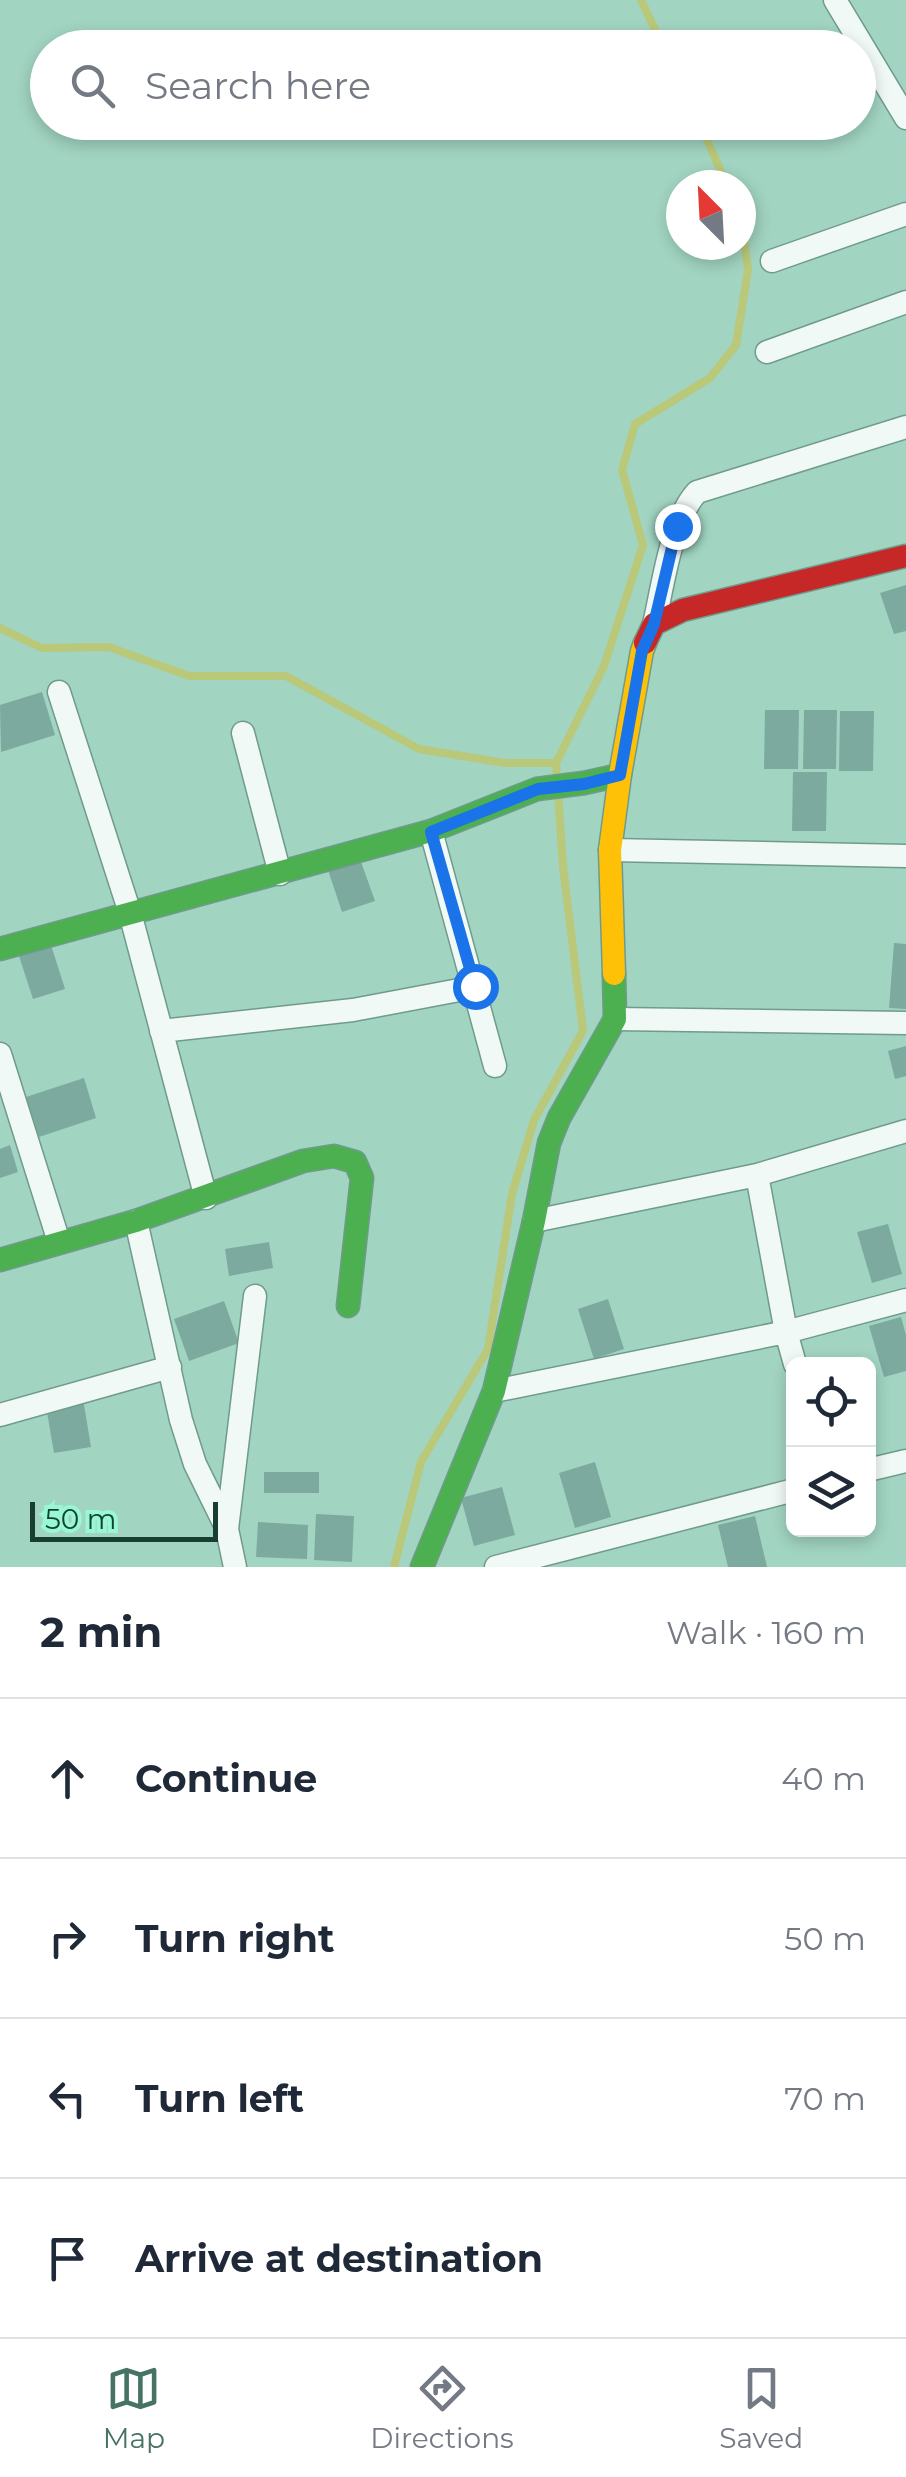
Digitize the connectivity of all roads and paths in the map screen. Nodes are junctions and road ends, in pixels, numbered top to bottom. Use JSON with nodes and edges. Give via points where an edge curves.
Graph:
{"nodes":[{"id":1,"x":835,"y":0,"type":"edge"},
{"id":2,"x":848,"y":30,"type":"edge"},
{"id":3,"x":876,"y":70,"type":"edge"},
{"id":4,"x":906,"y":118,"type":"edge"},
{"id":5,"x":906,"y":214,"type":"edge"},
{"id":6,"x":772,"y":261,"type":"dead end"},
{"id":7,"x":906,"y":302,"type":"edge"},
{"id":8,"x":767,"y":352,"type":"dead end"},
{"id":9,"x":906,"y":427,"type":"edge"},
{"id":10,"x":906,"y":556,"type":"edge"},
{"id":11,"x":654,"y":624,"type":"junction"},
{"id":12,"x":59,"y":692,"type":"dead end"},
{"id":13,"x":243,"y":733,"type":"dead end"},
{"id":14,"x":620,"y":775,"type":"junction"},
{"id":15,"x":431,"y":832,"type":"junction"},
{"id":16,"x":610,"y":850,"type":"junction"},
{"id":17,"x":906,"y":856,"type":"edge"},
{"id":18,"x":280,"y":874,"type":"junction"},
{"id":19,"x":130,"y":913,"type":"junction"},
{"id":20,"x":0,"y":949,"type":"edge"},
{"id":21,"x":475,"y":986,"type":"junction"},
{"id":22,"x":615,"y":1019,"type":"junction"},
{"id":23,"x":906,"y":1023,"type":"edge"},
{"id":24,"x":162,"y":1030,"type":"junction"},
{"id":25,"x":0,"y":1054,"type":"edge"},
{"id":26,"x":495,"y":1066,"type":"dead end"},
{"id":27,"x":906,"y":1130,"type":"edge"},
{"id":28,"x":757,"y":1176,"type":"junction"},
{"id":29,"x":206,"y":1198,"type":"junction"},
{"id":30,"x":136,"y":1221,"type":"junction"},
{"id":31,"x":534,"y":1221,"type":"junction"},
{"id":32,"x":58,"y":1242,"type":"junction"},
{"id":33,"x":0,"y":1260,"type":"edge"},
{"id":34,"x":255,"y":1296,"type":"dead end"},
{"id":35,"x":906,"y":1300,"type":"edge"},
{"id":36,"x":348,"y":1306,"type":"dead end"},
{"id":37,"x":786,"y":1332,"type":"junction"},
{"id":38,"x":792,"y":1357,"type":"edge"},
{"id":39,"x":170,"y":1366,"type":"junction"},
{"id":40,"x":494,"y":1391,"type":"junction"},
{"id":41,"x":0,"y":1415,"type":"edge"},
{"id":42,"x":906,"y":1461,"type":"edge"},
{"id":43,"x":876,"y":1468,"type":"edge"},
{"id":44,"x":786,"y":1492,"type":"edge"},
{"id":45,"x":227,"y":1529,"type":"junction"},
{"id":46,"x":236,"y":1567,"type":"edge"},
{"id":47,"x":422,"y":1567,"type":"edge"},
{"id":48,"x":496,"y":1567,"type":"edge"}],
"edges":[{"from":1,"to":2,"type":"street"},
{"from":3,"to":4,"type":"street"},
{"from":5,"to":6,"type":"street"},
{"from":7,"to":8,"type":"street"},
{"from":9,"to":11,"type":"street","via":[[696,492],[677,526]]},
{"from":10,"to":11,"type":"street","via":[[684,610]]},
{"from":11,"to":14,"type":"street","via":[[642,651]]},
{"from":12,"to":19,"type":"street"},
{"from":13,"to":18,"type":"street"},
{"from":14,"to":15,"type":"street","via":[[538,789]]},
{"from":14,"to":16,"type":"street"},
{"from":15,"to":18,"type":"street"},
{"from":15,"to":21,"type":"street"},
{"from":16,"to":17,"type":"street"},
{"from":16,"to":22,"type":"street"},
{"from":18,"to":19,"type":"street"},
{"from":19,"to":20,"type":"street"},
{"from":19,"to":24,"type":"street"},
{"from":21,"to":24,"type":"street","via":[[354,1010]]},
{"from":21,"to":26,"type":"street"},
{"from":22,"to":23,"type":"street"},
{"from":22,"to":31,"type":"street","via":[[559,1118]]},
{"from":24,"to":29,"type":"street"},
{"from":25,"to":32,"type":"street"},
{"from":27,"to":28,"type":"street"},
{"from":28,"to":31,"type":"street"},
{"from":28,"to":37,"type":"street"},
{"from":29,"to":30,"type":"street"},
{"from":29,"to":36,"type":"street","via":[[303,1162],[334,1156],[356,1162],[362,1178]]},
{"from":30,"to":32,"type":"street"},
{"from":30,"to":39,"type":"street"},
{"from":31,"to":40,"type":"street"},
{"from":32,"to":33,"type":"street"},
{"from":34,"to":45,"type":"street"},
{"from":35,"to":37,"type":"street"},
{"from":37,"to":38,"type":"street"},
{"from":37,"to":40,"type":"street"},
{"from":39,"to":41,"type":"street"},
{"from":39,"to":45,"type":"street","via":[[195,1464]]},
{"from":40,"to":47,"type":"street"},
{"from":42,"to":43,"type":"street"},
{"from":44,"to":48,"type":"street"},
{"from":45,"to":46,"type":"street"}]}
